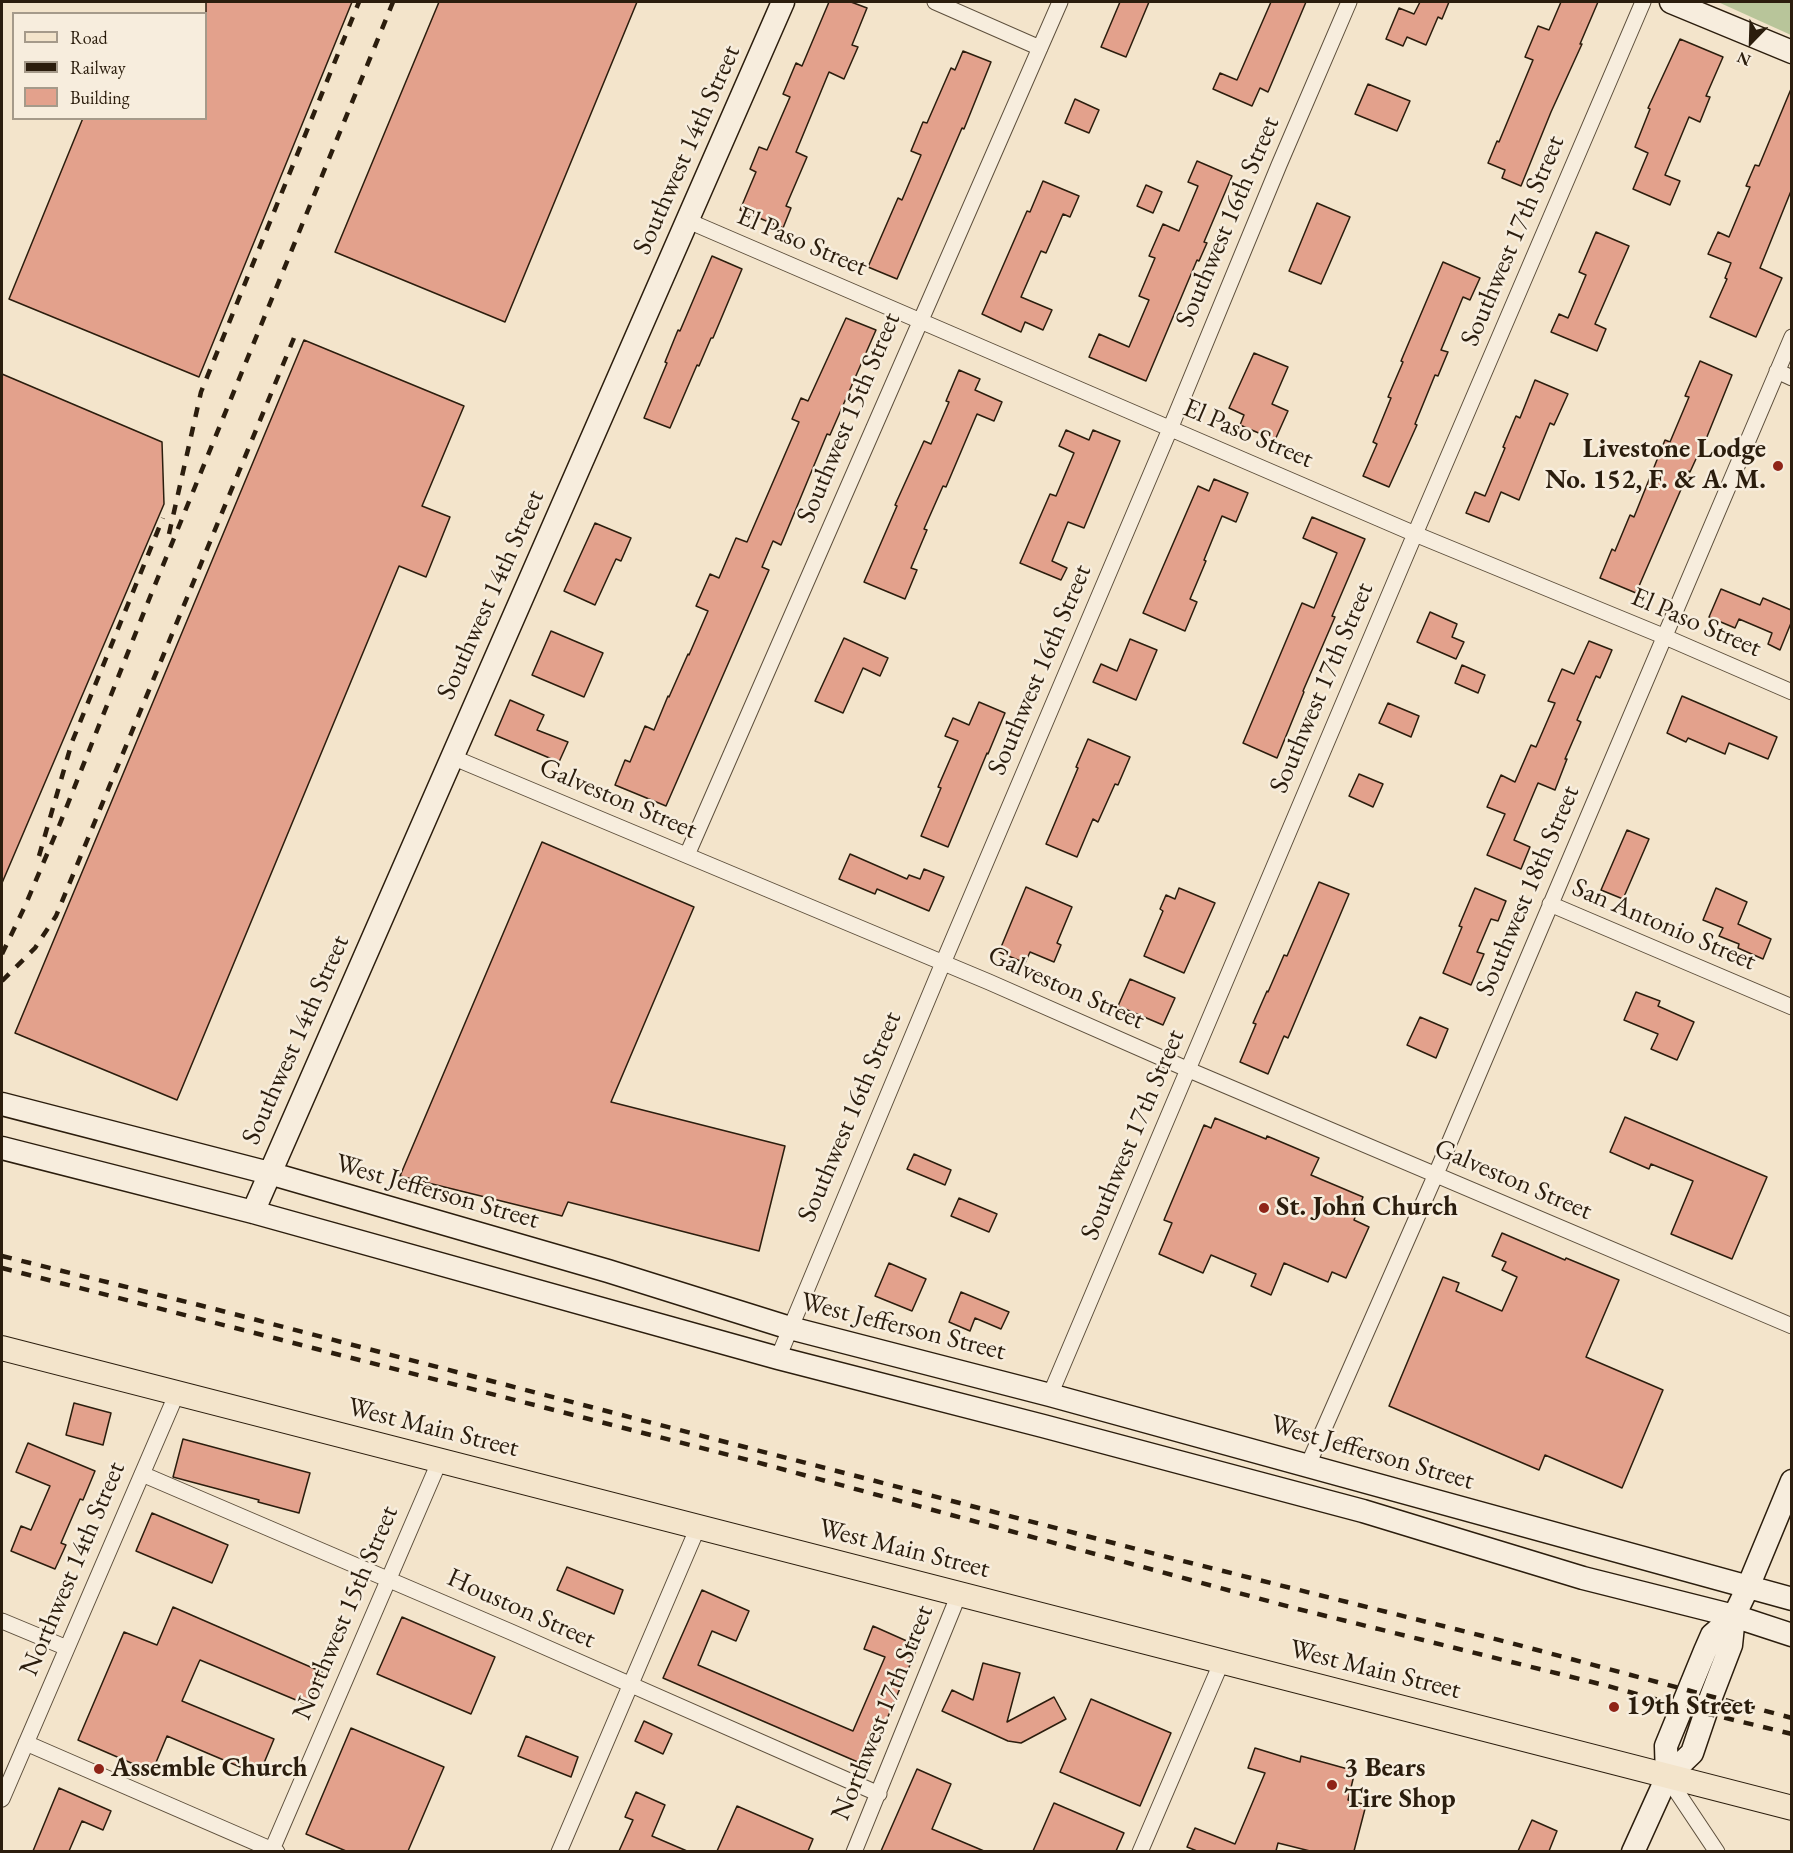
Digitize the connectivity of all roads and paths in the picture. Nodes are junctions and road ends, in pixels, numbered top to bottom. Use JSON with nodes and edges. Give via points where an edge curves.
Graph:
{"nodes":[{"id":1,"x":783,"y":2,"type":"edge"},
{"id":2,"x":935,"y":2,"type":"edge"},
{"id":3,"x":1060,"y":2,"type":"edge"},
{"id":4,"x":1349,"y":2,"type":"edge"},
{"id":5,"x":1643,"y":2,"type":"edge"},
{"id":6,"x":1671,"y":2,"type":"edge"},
{"id":7,"x":1040,"y":48,"type":"junction"},
{"id":8,"x":1791,"y":52,"type":"edge"},
{"id":9,"x":686,"y":220,"type":"junction"},
{"id":10,"x":919,"y":320,"type":"junction"},
{"id":11,"x":1791,"y":337,"type":"edge"},
{"id":12,"x":1777,"y":371,"type":"junction"},
{"id":13,"x":1791,"y":378,"type":"edge"},
{"id":14,"x":1170,"y":429,"type":"junction"},
{"id":15,"x":1415,"y":534,"type":"junction"},
{"id":16,"x":1663,"y":636,"type":"junction"},
{"id":17,"x":1791,"y":692,"type":"edge"},
{"id":18,"x":452,"y":757,"type":"junction"},
{"id":19,"x":687,"y":855,"type":"junction"},
{"id":20,"x":1550,"y":904,"type":"junction"},
{"id":21,"x":943,"y":963,"type":"junction"},
{"id":22,"x":1791,"y":1007,"type":"edge"},
{"id":23,"x":1189,"y":1070,"type":"junction"},
{"id":24,"x":2,"y":1104,"type":"edge"},
{"id":25,"x":2,"y":1148,"type":"edge"},
{"id":26,"x":269,"y":1173,"type":"junction"},
{"id":27,"x":1436,"y":1174,"type":"junction"},
{"id":28,"x":253,"y":1212,"type":"junction"},
{"id":29,"x":1791,"y":1326,"type":"edge"},
{"id":30,"x":790,"y":1328,"type":"junction"},
{"id":31,"x":2,"y":1348,"type":"edge"},
{"id":32,"x":778,"y":1358,"type":"junction"},
{"id":33,"x":177,"y":1393,"type":"junction"},
{"id":34,"x":1050,"y":1395,"type":"junction"},
{"id":35,"x":440,"y":1460,"type":"junction"},
{"id":36,"x":1308,"y":1465,"type":"junction"},
{"id":37,"x":142,"y":1474,"type":"junction"},
{"id":38,"x":1791,"y":1481,"type":"edge"},
{"id":39,"x":698,"y":1527,"type":"junction"},
{"id":40,"x":387,"y":1578,"type":"junction"},
{"id":41,"x":1748,"y":1587,"type":"junction"},
{"id":42,"x":959,"y":1594,"type":"junction"},
{"id":43,"x":1791,"y":1599,"type":"edge"},
{"id":44,"x":1734,"y":1616,"type":"junction"},
{"id":45,"x":2,"y":1621,"type":"edge"},
{"id":46,"x":1791,"y":1635,"type":"edge"},
{"id":47,"x":67,"y":1648,"type":"junction"},
{"id":48,"x":1222,"y":1661,"type":"junction"},
{"id":49,"x":630,"y":1684,"type":"junction"},
{"id":50,"x":26,"y":1743,"type":"junction"},
{"id":51,"x":1667,"y":1777,"type":"junction"},
{"id":52,"x":879,"y":1794,"type":"junction"},
{"id":53,"x":2,"y":1799,"type":"edge"},
{"id":54,"x":1791,"y":1808,"type":"edge"},
{"id":55,"x":273,"y":1851,"type":"edge"},
{"id":56,"x":559,"y":1851,"type":"edge"},
{"id":57,"x":854,"y":1851,"type":"edge"},
{"id":58,"x":1140,"y":1851,"type":"edge"},
{"id":59,"x":1633,"y":1851,"type":"edge"},
{"id":60,"x":1718,"y":1851,"type":"edge"}],
"edges":[{"from":1,"to":9,"type":"main road","name":"Southwest 14th Street"},
{"from":2,"to":7,"type":"street"},
{"from":3,"to":7,"type":"street","name":"Southwest 15th Street"},
{"from":4,"to":14,"type":"street","name":"Southwest 16th Street"},
{"from":5,"to":15,"type":"street","name":"Southwest 17th Street"},
{"from":6,"to":8,"type":"main road"},
{"from":7,"to":10,"type":"street","name":"Southwest 15th Street"},
{"from":9,"to":10,"type":"street","name":"El Paso Street"},
{"from":9,"to":18,"type":"main road","name":"Southwest 14th Street"},
{"from":10,"to":14,"type":"street","name":"El Paso Street"},
{"from":10,"to":19,"type":"street","name":"Southwest 15th Street"},
{"from":11,"to":12,"type":"street","name":"Southwest 18th Street"},
{"from":12,"to":13,"type":"street"},
{"from":12,"to":16,"type":"street","name":"Southwest 18th Street"},
{"from":14,"to":15,"type":"street","name":"El Paso Street"},
{"from":14,"to":21,"type":"street","name":"Southwest 16th Street"},
{"from":15,"to":16,"type":"street","name":"El Paso Street"},
{"from":15,"to":23,"type":"street","name":"Southwest 17th Street"},
{"from":16,"to":17,"type":"street","name":"El Paso Street"},
{"from":16,"to":20,"type":"street","name":"Southwest 18th Street"},
{"from":18,"to":19,"type":"street","name":"Galveston Street"},
{"from":18,"to":26,"type":"main road","name":"Southwest 14th Street"},
{"from":19,"to":21,"type":"street","name":"Galveston Street"},
{"from":20,"to":22,"type":"street","name":"San Antonio Street"},
{"from":20,"to":27,"type":"street","name":"Southwest 18th Street"},
{"from":21,"to":23,"type":"street","name":"Galveston Street"},
{"from":21,"to":30,"type":"street","name":"Southwest 16th Street"},
{"from":23,"to":27,"type":"street","name":"Galveston Street"},
{"from":23,"to":34,"type":"street","name":"Southwest 17th Street"},
{"from":24,"to":26,"type":"main road","name":"West Jefferson Street"},
{"from":25,"to":28,"type":"main road"},
{"from":26,"to":28,"type":"main road","name":"Southwest 14th Street"},
{"from":26,"to":30,"type":"main road","name":"West Jefferson Street"},
{"from":27,"to":29,"type":"street","name":"Galveston Street"},
{"from":27,"to":36,"type":"street","name":"Southwest 18th Street"},
{"from":28,"to":32,"type":"main road"},
{"from":30,"to":32,"type":"street","name":"Southwest 16th Street"},
{"from":30,"to":34,"type":"main road","name":"West Jefferson Street"},
{"from":31,"to":33,"type":"main road","name":"West Main Street"},
{"from":32,"to":44,"type":"main road","via":[[1363,1511],[1583,1578]]},
{"from":33,"to":35,"type":"main road","name":"West Main Street"},
{"from":33,"to":37,"type":"street","name":"Northwest 14th Street"},
{"from":34,"to":36,"type":"main road","name":"West Jefferson Street"},
{"from":35,"to":39,"type":"main road","name":"West Main Street"},
{"from":35,"to":40,"type":"street","name":"Northwest 15th Street"},
{"from":36,"to":41,"type":"main road","name":"West Jefferson Street"},
{"from":37,"to":40,"type":"street","name":"Houston Street"},
{"from":37,"to":47,"type":"street","name":"Northwest 14th Street"},
{"from":38,"to":41,"type":"main road"},
{"from":39,"to":42,"type":"main road","name":"West Main Street"},
{"from":39,"to":49,"type":"street"},
{"from":40,"to":49,"type":"street","name":"Houston Street"},
{"from":40,"to":55,"type":"street","name":"Northwest 15th Street"},
{"from":41,"to":43,"type":"main road","name":"West Jefferson Street"},
{"from":41,"to":44,"type":"main road"},
{"from":42,"to":48,"type":"main road","name":"West Main Street"},
{"from":42,"to":52,"type":"street","name":"Northwest 17th Street"},
{"from":44,"to":46,"type":"main road"},
{"from":44,"to":51,"type":"main road","via":[[1712,1635],[1705,1651],[1666,1746]]},
{"from":45,"to":47,"type":"street"},
{"from":47,"to":50,"type":"street","name":"Northwest 14th Street"},
{"from":48,"to":51,"type":"main road","name":"West Main Street"},
{"from":48,"to":58,"type":"street"},
{"from":49,"to":52,"type":"street","name":"Houston Street"},
{"from":49,"to":56,"type":"street"},
{"from":50,"to":53,"type":"street","name":"Northwest 14th Street"},
{"from":50,"to":55,"type":"street"},
{"from":51,"to":54,"type":"main road","name":"West Main Street"},
{"from":51,"to":59,"type":"main road"},
{"from":51,"to":60,"type":"street"},
{"from":52,"to":57,"type":"street","name":"Northwest 17th Street"}]}
